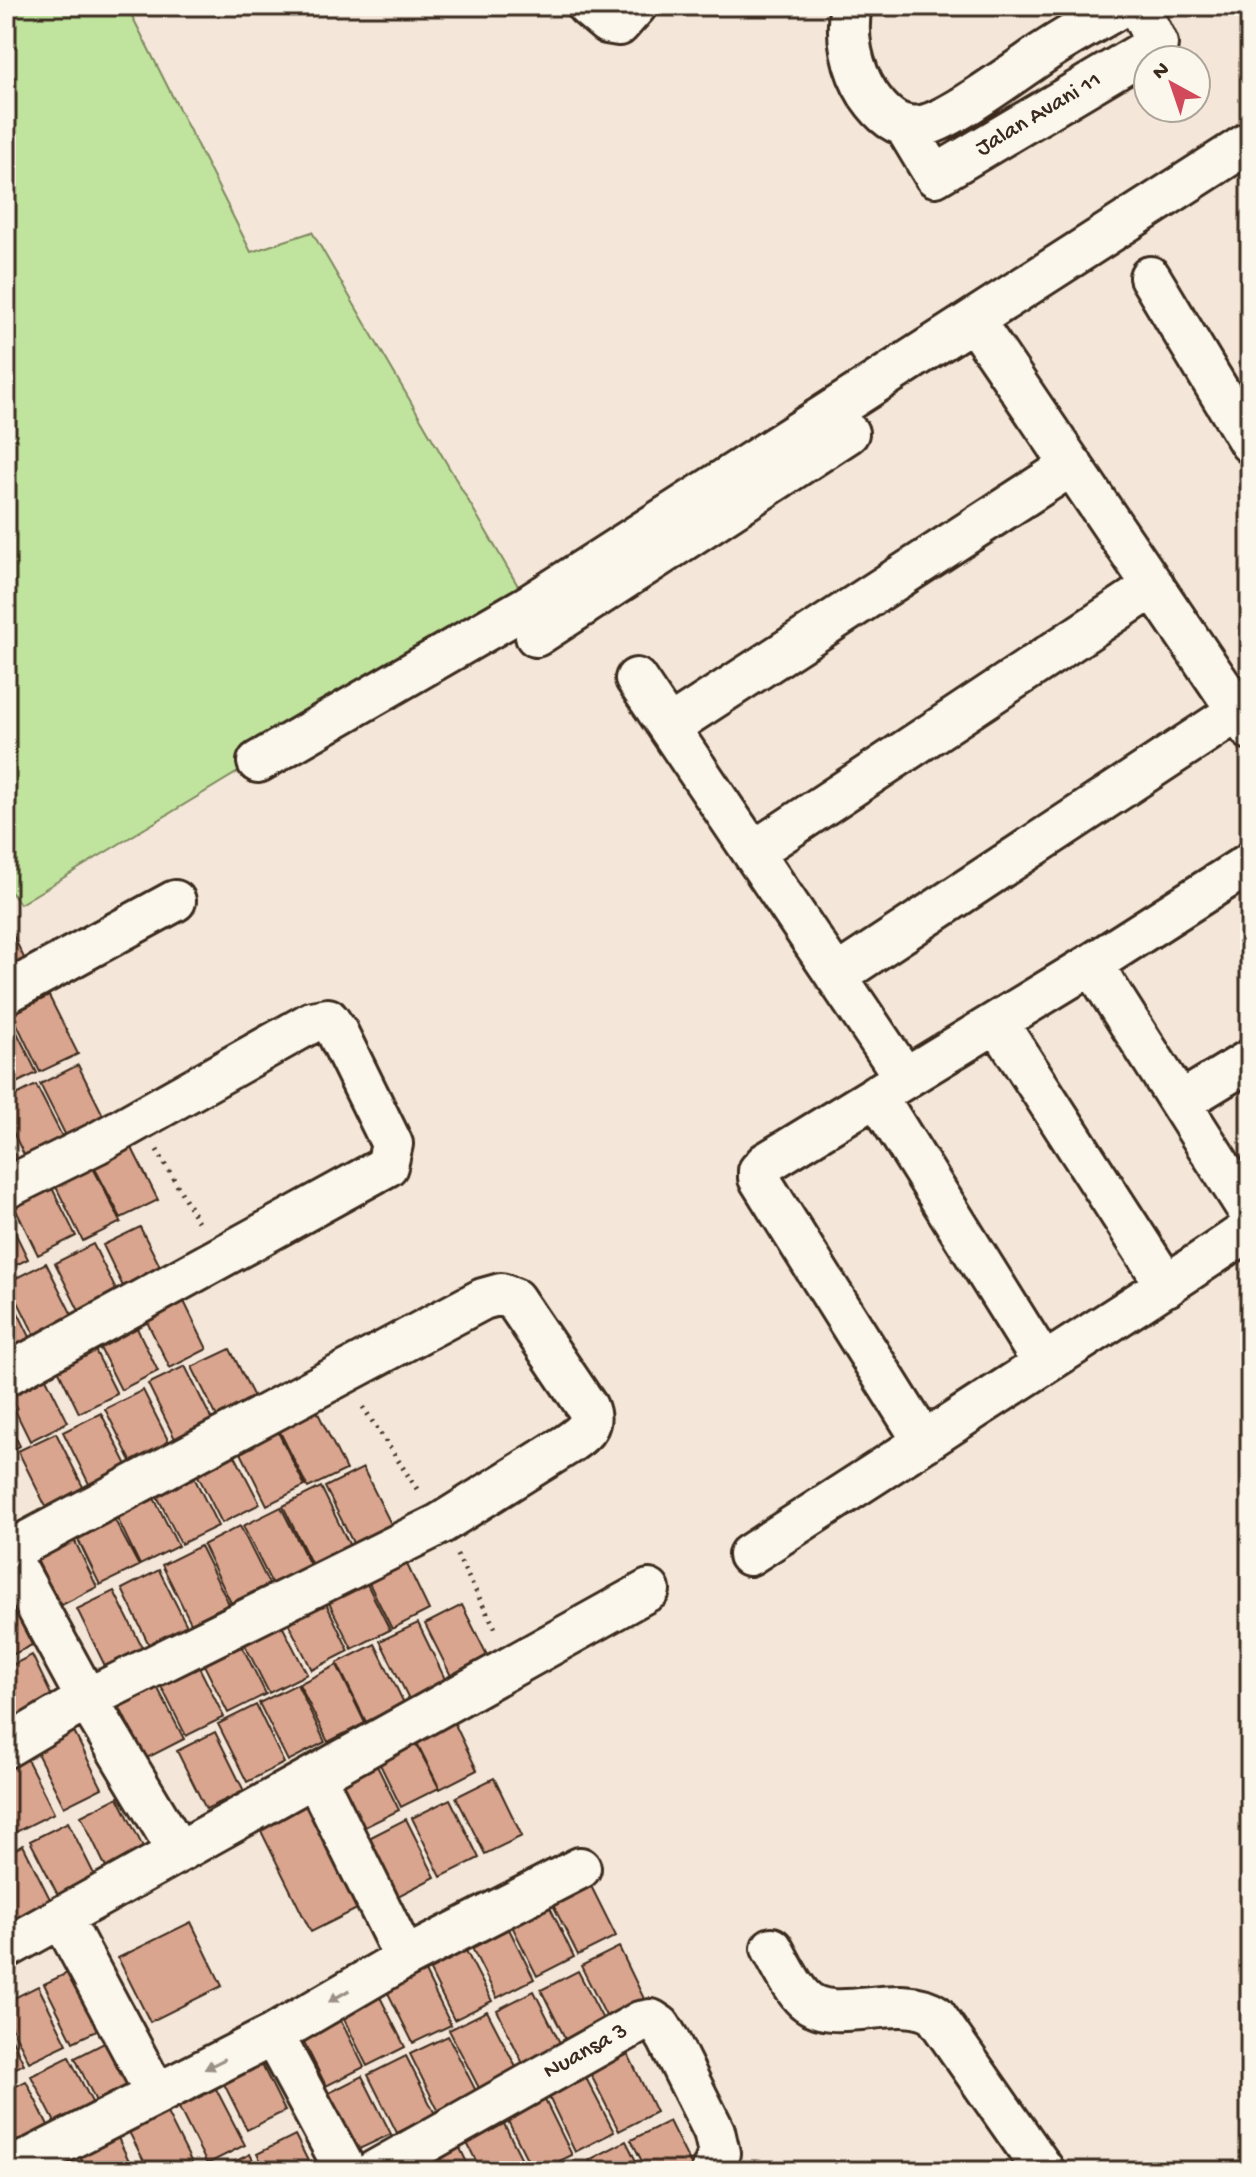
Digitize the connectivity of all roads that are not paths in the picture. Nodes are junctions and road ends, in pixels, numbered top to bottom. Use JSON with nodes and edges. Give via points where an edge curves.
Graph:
{"nodes":[{"id":1,"x":587,"y":6,"type":"edge"},
{"id":2,"x":636,"y":6,"type":"edge"},
{"id":3,"x":851,"y":6,"type":"edge"},
{"id":4,"x":1058,"y":6,"type":"edge"},
{"id":5,"x":1122,"y":6,"type":"edge"},
{"id":6,"x":1138,"y":6,"type":"edge"},
{"id":7,"x":1047,"y":50,"type":"junction"},
{"id":8,"x":905,"y":126,"type":"junction"},
{"id":9,"x":1250,"y":142,"type":"edge"},
{"id":10,"x":1150,"y":277,"type":"dead end"},
{"id":11,"x":982,"y":331,"type":"junction"},
{"id":12,"x":1250,"y":443,"type":"edge"},
{"id":13,"x":1072,"y":465,"type":"junction"},
{"id":14,"x":1154,"y":586,"type":"junction"},
{"id":15,"x":536,"y":636,"type":"dead end"},
{"id":16,"x":636,"y":679,"type":"dead end"},
{"id":17,"x":1244,"y":720,"type":"edge"},
{"id":18,"x":669,"y":727,"type":"junction"},
{"id":19,"x":258,"y":762,"type":"dead end"},
{"id":20,"x":753,"y":852,"type":"junction"},
{"id":21,"x":1250,"y":863,"type":"edge"},
{"id":22,"x":175,"y":901,"type":"dead end"},
{"id":23,"x":1092,"y":964,"type":"junction"},
{"id":24,"x":836,"y":976,"type":"junction"},
{"id":25,"x":6,"y":993,"type":"edge"},
{"id":26,"x":997,"y":1022,"type":"junction"},
{"id":27,"x":1250,"y":1060,"type":"edge"},
{"id":28,"x":890,"y":1086,"type":"junction"},
{"id":29,"x":1181,"y":1102,"type":"junction"},
{"id":30,"x":6,"y":1188,"type":"edge"},
{"id":31,"x":1250,"y":1213,"type":"edge"},
{"id":32,"x":1250,"y":1229,"type":"edge"},
{"id":33,"x":1167,"y":1286,"type":"junction"},
{"id":34,"x":1043,"y":1363,"type":"junction"},
{"id":35,"x":6,"y":1375,"type":"edge"},
{"id":36,"x":924,"y":1442,"type":"junction"},
{"id":37,"x":6,"y":1552,"type":"edge"},
{"id":38,"x":749,"y":1555,"type":"dead end"},
{"id":39,"x":649,"y":1590,"type":"dead end"},
{"id":40,"x":87,"y":1699,"type":"junction"},
{"id":41,"x":6,"y":1747,"type":"edge"},
{"id":42,"x":315,"y":1776,"type":"junction"},
{"id":43,"x":178,"y":1851,"type":"junction"},
{"id":44,"x":580,"y":1868,"type":"dead end"},
{"id":45,"x":62,"y":1918,"type":"junction"},
{"id":46,"x":6,"y":1948,"type":"edge"},
{"id":47,"x":772,"y":1948,"type":"dead end"},
{"id":48,"x":405,"y":1958,"type":"junction"},
{"id":49,"x":273,"y":2035,"type":"junction"},
{"id":50,"x":156,"y":2094,"type":"junction"},
{"id":51,"x":6,"y":2171,"type":"edge"},
{"id":52,"x":346,"y":2171,"type":"edge"},
{"id":53,"x":375,"y":2171,"type":"edge"},
{"id":54,"x":712,"y":2171,"type":"edge"},
{"id":55,"x":1044,"y":2171,"type":"edge"}],
"edges":[{"from":1,"to":2,"type":"street","via":[[607,23],[619,25]]},
{"from":3,"to":8,"type":"street","via":[[849,47],[862,84],[877,107]]},
{"from":4,"to":7,"type":"street"},
{"from":5,"to":7,"type":"street"},
{"from":6,"to":8,"type":"street","name":"Jalan Avani 11","via":[[1157,44],[935,176]]},
{"from":7,"to":8,"type":"street","via":[[949,115],[924,126]]},
{"from":9,"to":11,"type":"street","via":[[1117,226]]},
{"from":10,"to":12,"type":"street"},
{"from":11,"to":13,"type":"street"},
{"from":11,"to":15,"type":"street"},
{"from":11,"to":19,"type":"street","via":[[528,606]]},
{"from":13,"to":14,"type":"street"},
{"from":13,"to":18,"type":"street"},
{"from":14,"to":17,"type":"street"},
{"from":14,"to":20,"type":"street"},
{"from":16,"to":18,"type":"street"},
{"from":17,"to":24,"type":"street"},
{"from":18,"to":20,"type":"street"},
{"from":20,"to":24,"type":"street"},
{"from":21,"to":23,"type":"street"},
{"from":22,"to":25,"type":"street"},
{"from":23,"to":26,"type":"street"},
{"from":23,"to":29,"type":"street"},
{"from":24,"to":28,"type":"street"},
{"from":26,"to":28,"type":"street"},
{"from":26,"to":33,"type":"street"},
{"from":27,"to":29,"type":"street"},
{"from":28,"to":34,"type":"street"},
{"from":28,"to":36,"type":"street","via":[[766,1163],[759,1178]]},
{"from":29,"to":31,"type":"street"},
{"from":30,"to":35,"type":"street","via":[[312,1022],[328,1019],[392,1144],[387,1166]]},
{"from":32,"to":33,"type":"street"},
{"from":33,"to":34,"type":"street"},
{"from":34,"to":36,"type":"street"},
{"from":36,"to":38,"type":"street"},
{"from":37,"to":40,"type":"street"},
{"from":37,"to":40,"type":"street","via":[[501,1294],[514,1299],[587,1407],[587,1430],[440,1524]]},
{"from":39,"to":42,"type":"street"},
{"from":40,"to":41,"type":"street"},
{"from":40,"to":43,"type":"street"},
{"from":42,"to":43,"type":"street"},
{"from":42,"to":48,"type":"street"},
{"from":43,"to":45,"type":"street"},
{"from":44,"to":48,"type":"street"},
{"from":45,"to":46,"type":"street"},
{"from":45,"to":50,"type":"street"},
{"from":47,"to":55,"type":"street","via":[[802,1999],[823,2010],[917,2006],[935,2015]]},
{"from":48,"to":49,"type":"street","one_way":true},
{"from":49,"to":50,"type":"street","one_way":true},
{"from":49,"to":52,"type":"street"},
{"from":50,"to":51,"type":"street"},
{"from":53,"to":54,"type":"street","name":"Nuansa 3","via":[[651,2020],[668,2039],[714,2131],[719,2153]]}]}
